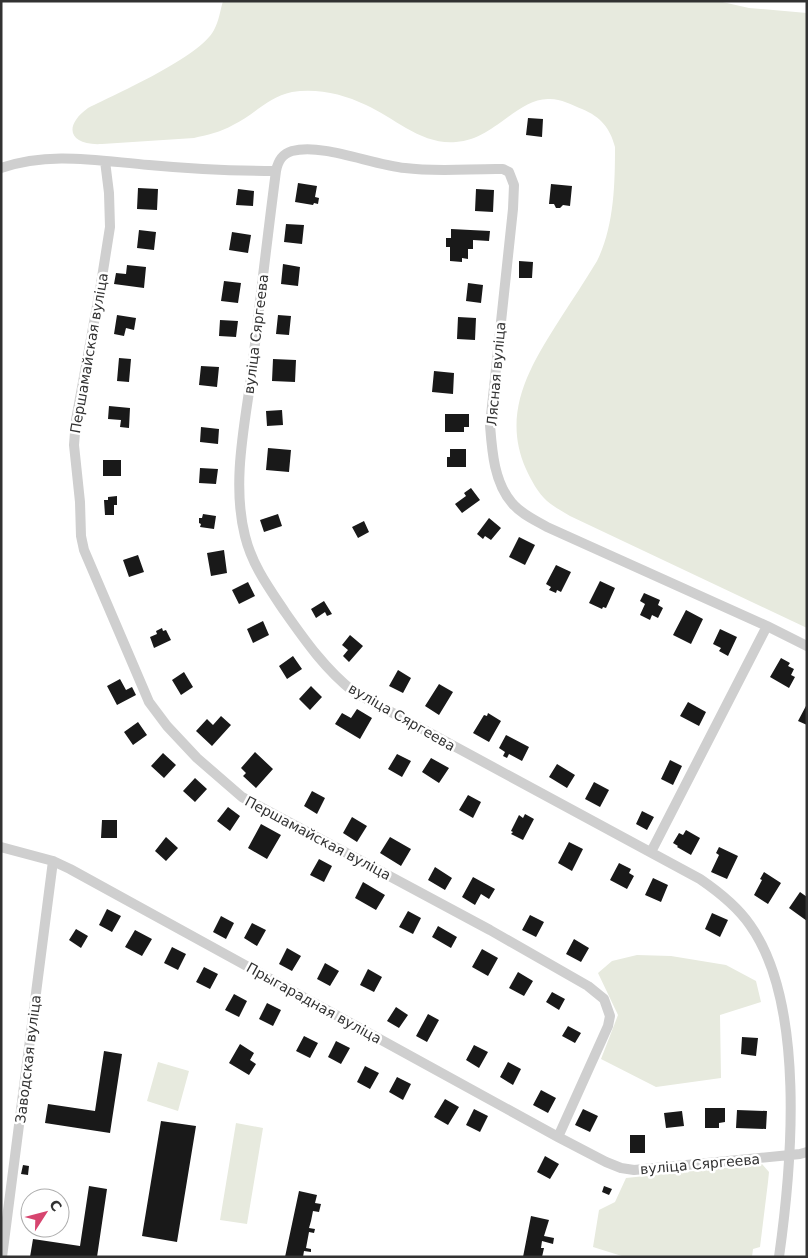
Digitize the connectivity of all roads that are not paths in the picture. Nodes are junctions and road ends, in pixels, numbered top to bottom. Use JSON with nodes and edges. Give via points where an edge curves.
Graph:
{"nodes":[{"id":1,"x":105,"y":161,"type":"junction"},
{"id":2,"x":1,"y":168,"type":"edge"},
{"id":3,"x":276,"y":171,"type":"junction"},
{"id":4,"x":768,"y":626,"type":"junction"},
{"id":5,"x":807,"y":646,"type":"edge"},
{"id":6,"x":1,"y":848,"type":"edge"},
{"id":7,"x":652,"y":852,"type":"junction"},
{"id":8,"x":53,"y":861,"type":"junction"},
{"id":9,"x":558,"y":1137,"type":"junction"},
{"id":10,"x":807,"y":1152,"type":"edge"},
{"id":11,"x":789,"y":1155,"type":"junction"},
{"id":12,"x":2,"y":1257,"type":"edge"},
{"id":13,"x":779,"y":1257,"type":"edge"}],
"edges":[{"from":1,"to":2,"type":"street","via":[[41,159]]},
{"from":1,"to":3,"type":"street"},
{"from":1,"to":9,"type":"street","name":"Першамайская вуліца","via":[[110,228],[74,445],[84,550],[141,686],[167,726],[197,758],[242,797],[490,930],[588,986],[604,999],[610,1016],[608,1026]]},
{"from":3,"to":4,"type":"street","name":"Лясная вуліца","via":[[285,154],[306,150],[403,168],[504,169],[509,172],[514,185],[513,210],[490,425],[494,459],[504,490],[526,516],[547,527]]},
{"from":3,"to":7,"type":"street","name":"вуліца Сяргеева","via":[[240,485],[244,534],[259,572],[316,656],[354,692]]},
{"from":4,"to":5,"type":"street","name":"Лясная вуліца"},
{"from":4,"to":7,"type":"street"},
{"from":6,"to":8,"type":"street","name":"Прыгарадная вуліца"},
{"from":7,"to":11,"type":"street","name":"вуліца Сяргеева","via":[[700,879],[728,900],[750,924],[764,950],[778,989],[785,1031],[790,1096]]},
{"from":8,"to":9,"type":"street","name":"Прыгарадная вуліца"},
{"from":8,"to":12,"type":"street","name":"Заводская вуліца"},
{"from":9,"to":11,"type":"street","name":"вуліца Сяргеева","via":[[606,1162],[634,1170]]},
{"from":10,"to":11,"type":"street"},
{"from":11,"to":13,"type":"street","name":"вуліца Сяргеева"}]}
